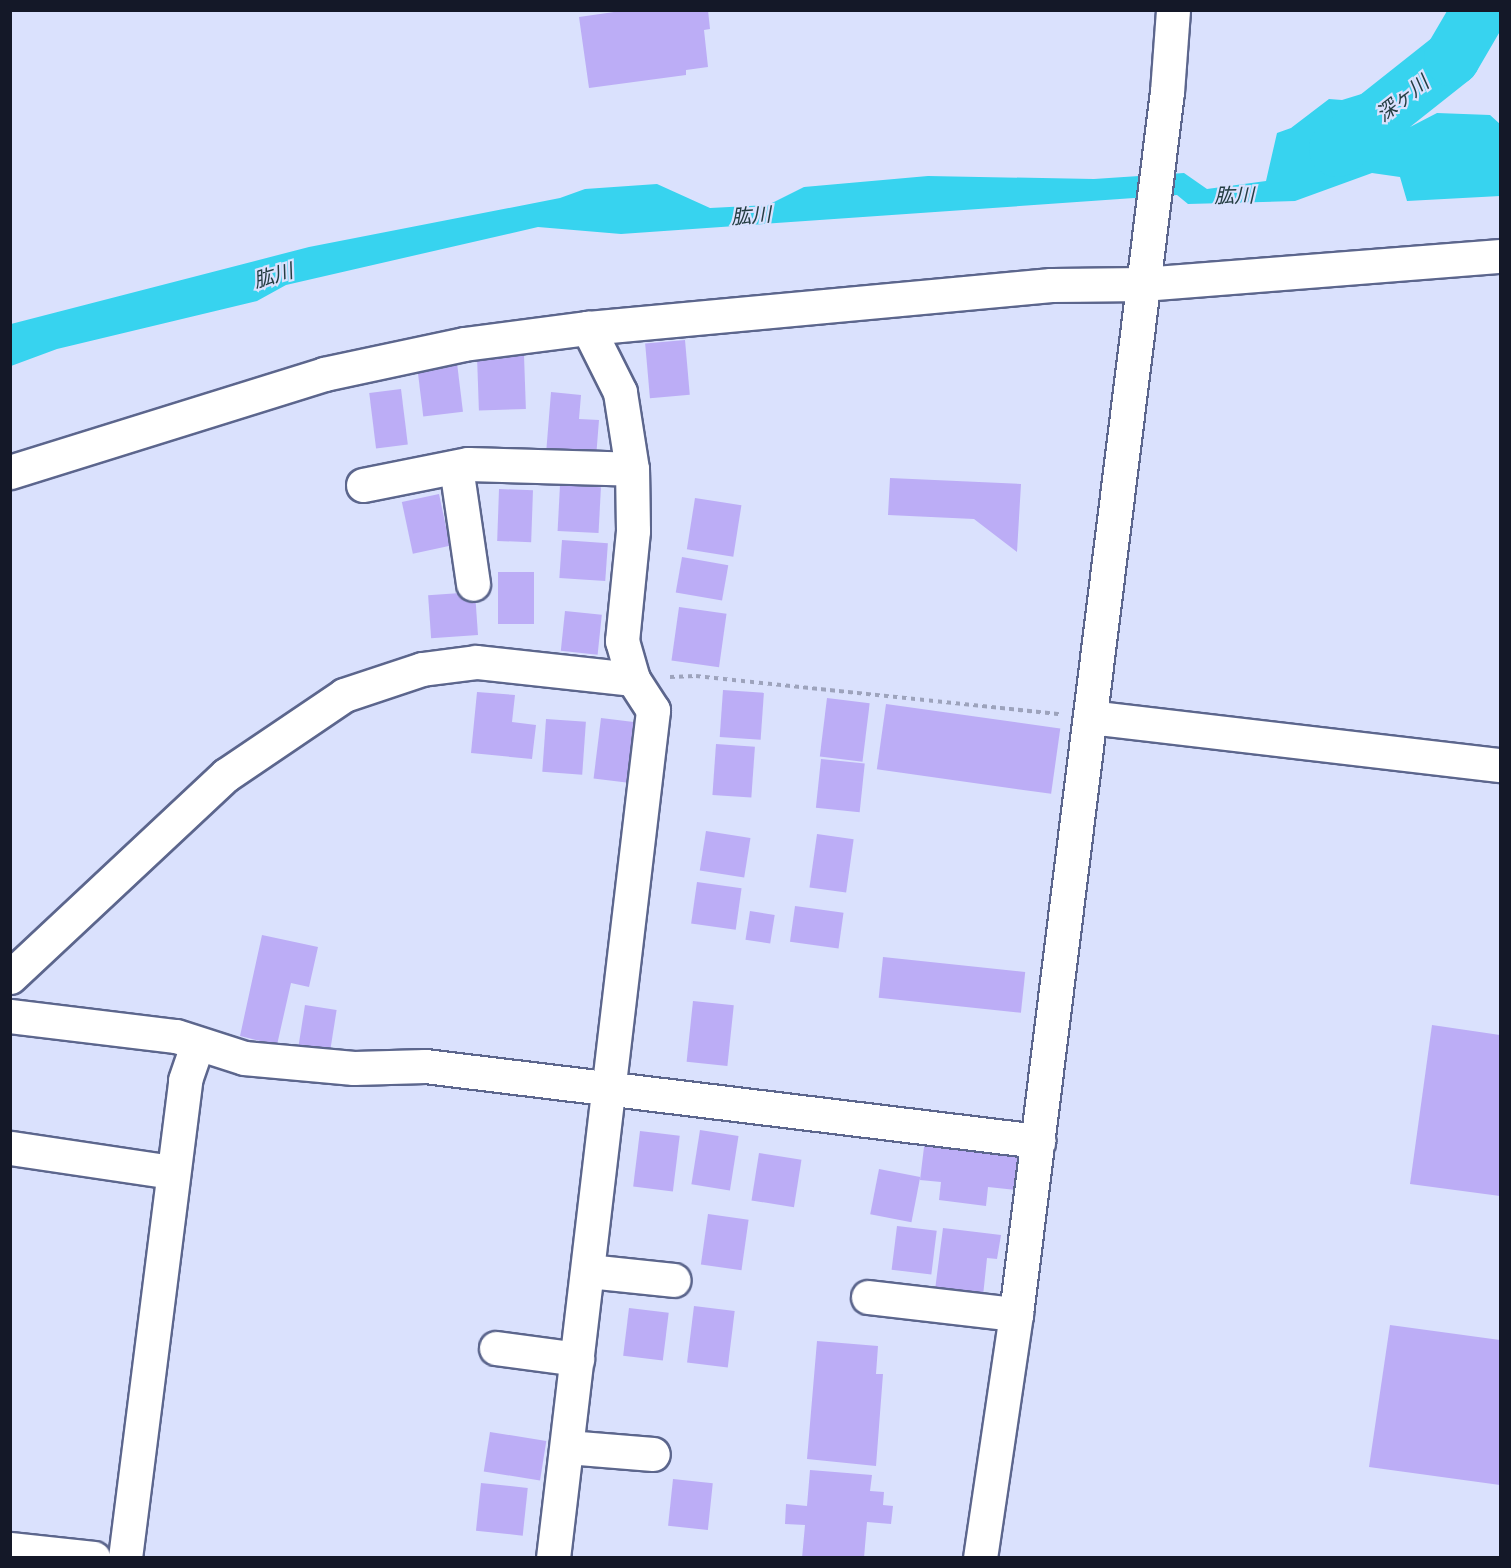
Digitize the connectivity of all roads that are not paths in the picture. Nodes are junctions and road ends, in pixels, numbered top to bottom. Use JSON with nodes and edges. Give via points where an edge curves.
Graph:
{"nodes":[{"id":1,"x":1173,"y":10,"type":"edge"},
{"id":2,"x":1500,"y":255,"type":"edge"},
{"id":3,"x":1144,"y":275,"type":"junction"},
{"id":4,"x":588,"y":328,"type":"junction"},
{"id":5,"x":456,"y":467,"type":"junction"},
{"id":6,"x":632,"y":469,"type":"junction"},
{"id":7,"x":10,"y":472,"type":"edge"},
{"id":8,"x":363,"y":485,"type":"dead end"},
{"id":9,"x":473,"y":584,"type":"dead end"},
{"id":10,"x":633,"y":679,"type":"junction"},
{"id":11,"x":1090,"y":717,"type":"junction"},
{"id":12,"x":1500,"y":765,"type":"edge"},
{"id":13,"x":10,"y":977,"type":"edge"},
{"id":14,"x":10,"y":1016,"type":"edge"},
{"id":15,"x":197,"y":1045,"type":"junction"},
{"id":16,"x":609,"y":1090,"type":"junction"},
{"id":17,"x":1038,"y":1140,"type":"junction"},
{"id":18,"x":11,"y":1148,"type":"edge"},
{"id":19,"x":172,"y":1172,"type":"junction"},
{"id":20,"x":588,"y":1271,"type":"junction"},
{"id":21,"x":674,"y":1280,"type":"dead end"},
{"id":22,"x":868,"y":1297,"type":"dead end"},
{"id":23,"x":1016,"y":1314,"type":"junction"},
{"id":24,"x":496,"y":1348,"type":"dead end"},
{"id":25,"x":577,"y":1359,"type":"junction"},
{"id":26,"x":567,"y":1447,"type":"junction"},
{"id":27,"x":653,"y":1454,"type":"dead end"},
{"id":28,"x":10,"y":1549,"type":"edge"},
{"id":29,"x":94,"y":1557,"type":"edge"},
{"id":30,"x":125,"y":1557,"type":"edge"},
{"id":31,"x":553,"y":1557,"type":"edge"},
{"id":32,"x":980,"y":1557,"type":"edge"}],
"edges":[{"from":1,"to":3,"type":"street"},
{"from":2,"to":3,"type":"street"},
{"from":3,"to":4,"type":"street"},
{"from":3,"to":11,"type":"street"},
{"from":4,"to":6,"type":"street","via":[[620,392]]},
{"from":4,"to":7,"type":"street","via":[[464,344],[324,374]]},
{"from":5,"to":6,"type":"street"},
{"from":5,"to":8,"type":"street"},
{"from":5,"to":9,"type":"street"},
{"from":6,"to":10,"type":"street","via":[[633,531],[622,641]]},
{"from":10,"to":13,"type":"street","via":[[476,662],[422,669],[344,695],[226,775]]},
{"from":10,"to":16,"type":"street","via":[[653,710]]},
{"from":11,"to":12,"type":"street"},
{"from":11,"to":17,"type":"street"},
{"from":14,"to":15,"type":"street","via":[[176,1036]]},
{"from":15,"to":16,"type":"street","via":[[244,1058],[354,1068],[424,1066]]},
{"from":15,"to":19,"type":"street","via":[[185,1080]]},
{"from":16,"to":17,"type":"street"},
{"from":16,"to":20,"type":"street"},
{"from":17,"to":23,"type":"street"},
{"from":18,"to":19,"type":"street"},
{"from":19,"to":30,"type":"street"},
{"from":20,"to":21,"type":"street"},
{"from":20,"to":25,"type":"street"},
{"from":22,"to":23,"type":"street"},
{"from":23,"to":32,"type":"street"},
{"from":24,"to":25,"type":"street"},
{"from":25,"to":26,"type":"street"},
{"from":26,"to":27,"type":"street"},
{"from":26,"to":31,"type":"street"},
{"from":28,"to":29,"type":"street"}]}
